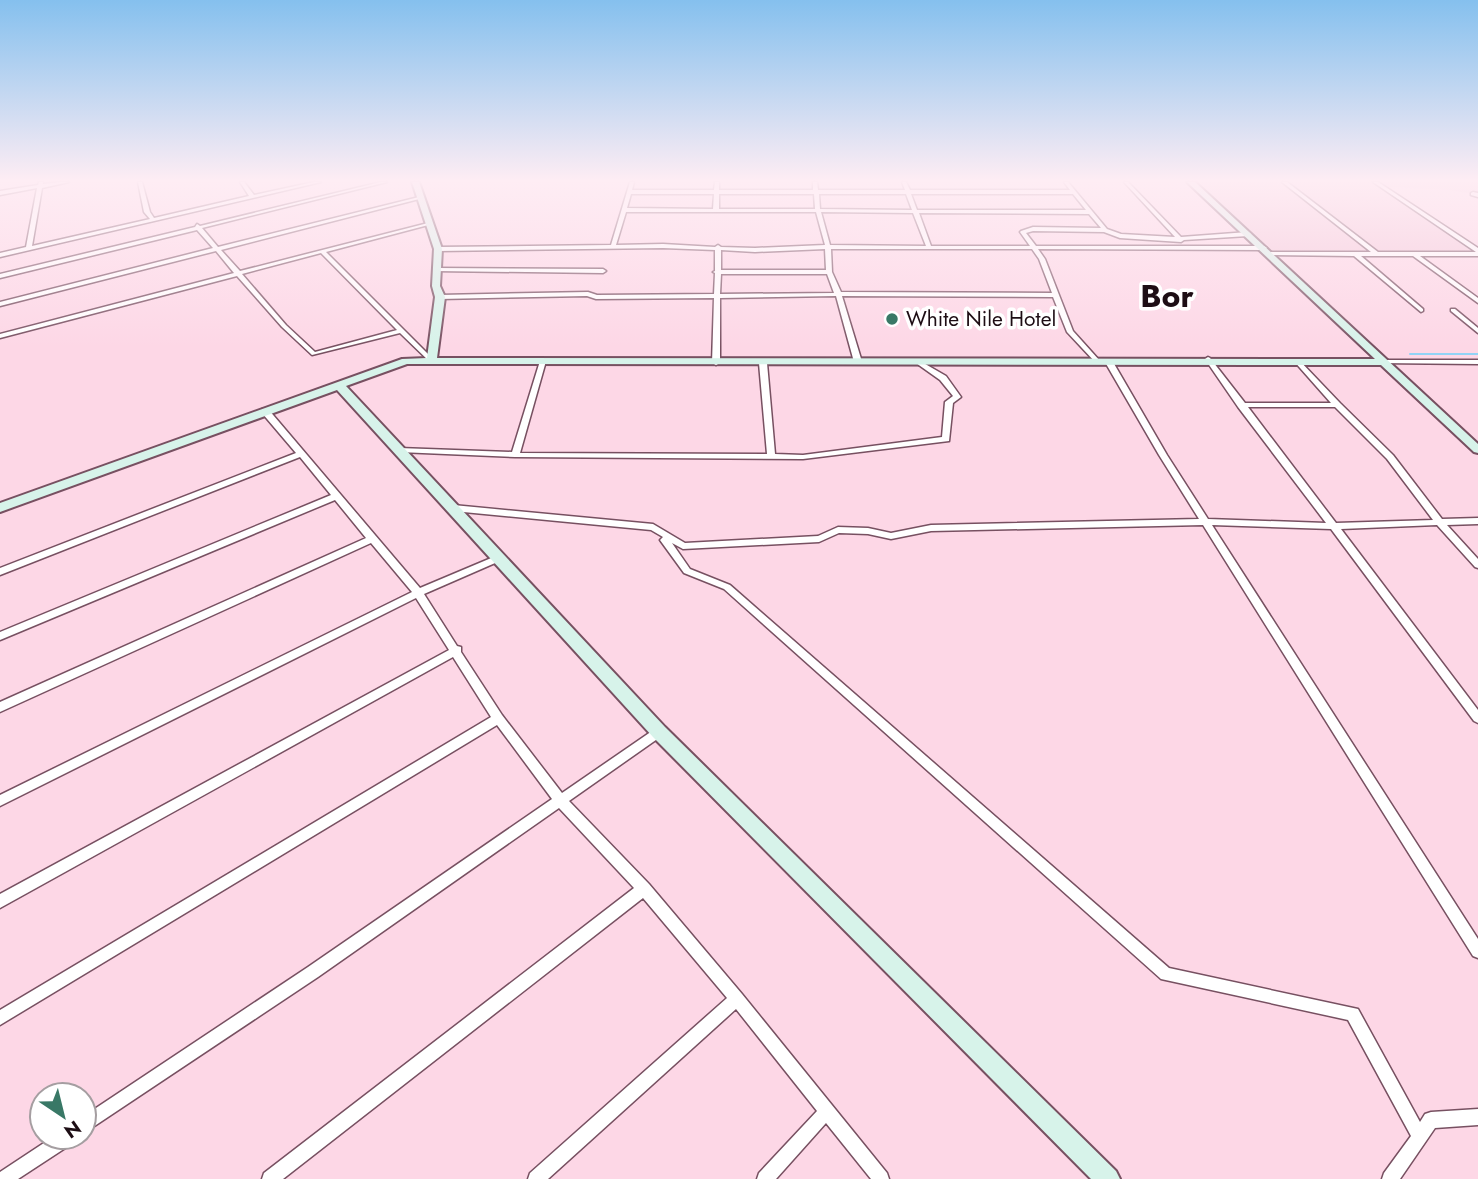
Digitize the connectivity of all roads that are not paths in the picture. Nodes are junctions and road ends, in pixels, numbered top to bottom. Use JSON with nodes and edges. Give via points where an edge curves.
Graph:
{"nodes":[{"id":1,"x":31,"y":237,"type":"edge"},
{"id":2,"x":76,"y":237,"type":"edge"},
{"id":3,"x":154,"y":237,"type":"edge"},
{"id":4,"x":208,"y":237,"type":"edge"},
{"id":5,"x":262,"y":237,"type":"edge"},
{"id":6,"x":375,"y":237,"type":"edge"},
{"id":7,"x":434,"y":237,"type":"edge"},
{"id":8,"x":616,"y":237,"type":"edge"},
{"id":9,"x":825,"y":237,"type":"edge"},
{"id":10,"x":925,"y":237,"type":"edge"},
{"id":11,"x":1026,"y":237,"type":"edge"},
{"id":12,"x":1110,"y":237,"type":"edge"},
{"id":13,"x":1140,"y":237,"type":"edge"},
{"id":14,"x":1207,"y":237,"type":"edge"},
{"id":15,"x":1251,"y":237,"type":"edge"},
{"id":16,"x":1356,"y":237,"type":"edge"},
{"id":17,"x":1456,"y":237,"type":"edge"},
{"id":18,"x":1180,"y":239,"type":"junction"},
{"id":19,"x":613,"y":247,"type":"junction"},
{"id":20,"x":718,"y":247,"type":"junction"},
{"id":21,"x":828,"y":247,"type":"junction"},
{"id":22,"x":929,"y":247,"type":"junction"},
{"id":23,"x":29,"y":248,"type":"junction"},
{"id":24,"x":218,"y":248,"type":"junction"},
{"id":25,"x":1035,"y":248,"type":"junction"},
{"id":26,"x":1119,"y":248,"type":"junction"},
{"id":27,"x":1189,"y":248,"type":"junction"},
{"id":28,"x":438,"y":249,"type":"junction"},
{"id":29,"x":321,"y":251,"type":"junction"},
{"id":30,"x":1267,"y":251,"type":"junction"},
{"id":31,"x":1478,"y":252,"type":"edge"},
{"id":32,"x":1355,"y":254,"type":"junction"},
{"id":33,"x":1378,"y":254,"type":"junction"},
{"id":34,"x":1414,"y":254,"type":"junction"},
{"id":35,"x":0,"y":255,"type":"edge"},
{"id":36,"x":437,"y":270,"type":"junction"},
{"id":37,"x":603,"y":271,"type":"dead end"},
{"id":38,"x":716,"y":272,"type":"junction"},
{"id":39,"x":829,"y":272,"type":"junction"},
{"id":40,"x":239,"y":273,"type":"junction"},
{"id":41,"x":0,"y":276,"type":"edge"},
{"id":42,"x":1056,"y":295,"type":"junction"},
{"id":43,"x":839,"y":296,"type":"junction"},
{"id":44,"x":440,"y":297,"type":"junction"},
{"id":45,"x":716,"y":297,"type":"junction"},
{"id":46,"x":1478,"y":300,"type":"edge"},
{"id":47,"x":0,"y":304,"type":"edge"},
{"id":48,"x":1421,"y":310,"type":"dead end"},
{"id":49,"x":1452,"y":310,"type":"dead end"},
{"id":50,"x":400,"y":331,"type":"junction"},
{"id":51,"x":1478,"y":331,"type":"edge"},
{"id":52,"x":0,"y":336,"type":"edge"},
{"id":53,"x":1209,"y":359,"type":"junction"},
{"id":54,"x":1296,"y":360,"type":"junction"},
{"id":55,"x":432,"y":361,"type":"junction"},
{"id":56,"x":543,"y":362,"type":"junction"},
{"id":57,"x":858,"y":362,"type":"junction"},
{"id":58,"x":918,"y":362,"type":"junction"},
{"id":59,"x":1103,"y":362,"type":"junction"},
{"id":60,"x":1380,"y":362,"type":"junction"},
{"id":61,"x":1478,"y":362,"type":"edge"},
{"id":62,"x":716,"y":363,"type":"junction"},
{"id":63,"x":763,"y":363,"type":"junction"},
{"id":64,"x":339,"y":384,"type":"junction"},
{"id":65,"x":1241,"y":405,"type":"junction"},
{"id":66,"x":1337,"y":405,"type":"junction"},
{"id":67,"x":265,"y":411,"type":"junction"},
{"id":68,"x":398,"y":450,"type":"junction"},
{"id":69,"x":1478,"y":450,"type":"edge"},
{"id":70,"x":301,"y":454,"type":"junction"},
{"id":71,"x":515,"y":455,"type":"junction"},
{"id":72,"x":771,"y":457,"type":"junction"},
{"id":73,"x":335,"y":497,"type":"junction"},
{"id":74,"x":0,"y":508,"type":"edge"},
{"id":75,"x":453,"y":509,"type":"junction"},
{"id":76,"x":1478,"y":521,"type":"edge"},
{"id":77,"x":1205,"y":522,"type":"junction"},
{"id":78,"x":1440,"y":522,"type":"junction"},
{"id":79,"x":1333,"y":526,"type":"junction"},
{"id":80,"x":653,"y":527,"type":"junction"},
{"id":81,"x":371,"y":539,"type":"junction"},
{"id":82,"x":499,"y":558,"type":"junction"},
{"id":83,"x":1478,"y":565,"type":"edge"},
{"id":84,"x":0,"y":572,"type":"edge"},
{"id":85,"x":418,"y":593,"type":"junction"},
{"id":86,"x":0,"y":636,"type":"edge"},
{"id":87,"x":457,"y":650,"type":"junction"},
{"id":88,"x":0,"y":707,"type":"edge"},
{"id":89,"x":498,"y":718,"type":"junction"},
{"id":90,"x":1478,"y":718,"type":"edge"},
{"id":91,"x":659,"y":732,"type":"junction"},
{"id":92,"x":560,"y":800,"type":"junction"},
{"id":93,"x":0,"y":801,"type":"edge"},
{"id":94,"x":644,"y":889,"type":"junction"},
{"id":95,"x":0,"y":901,"type":"edge"},
{"id":96,"x":1478,"y":951,"type":"edge"},
{"id":97,"x":737,"y":999,"type":"junction"},
{"id":98,"x":0,"y":1018,"type":"edge"},
{"id":99,"x":827,"y":1111,"type":"junction"},
{"id":100,"x":98,"y":1116,"type":"edge"},
{"id":101,"x":1478,"y":1117,"type":"edge"},
{"id":102,"x":1419,"y":1135,"type":"junction"},
{"id":103,"x":46,"y":1151,"type":"edge"},
{"id":104,"x":4,"y":1179,"type":"edge"},
{"id":105,"x":270,"y":1179,"type":"edge"},
{"id":106,"x":536,"y":1179,"type":"edge"},
{"id":107,"x":765,"y":1179,"type":"edge"},
{"id":108,"x":881,"y":1179,"type":"edge"},
{"id":109,"x":1108,"y":1179,"type":"edge"},
{"id":110,"x":1390,"y":1179,"type":"edge"}],
"edges":[{"from":1,"to":23,"type":"street"},
{"from":2,"to":23,"type":"street"},
{"from":3,"to":41,"type":"street"},
{"from":4,"to":24,"type":"street"},
{"from":5,"to":24,"type":"street"},
{"from":6,"to":29,"type":"street"},
{"from":7,"to":28,"type":"street"},
{"from":8,"to":19,"type":"street"},
{"from":9,"to":21,"type":"street"},
{"from":10,"to":22,"type":"street"},
{"from":11,"to":25,"type":"street"},
{"from":12,"to":26,"type":"street"},
{"from":13,"to":18,"type":"street"},
{"from":14,"to":18,"type":"street"},
{"from":15,"to":30,"type":"street"},
{"from":16,"to":33,"type":"street"},
{"from":17,"to":31,"type":"street"},
{"from":18,"to":27,"type":"street"},
{"from":19,"to":20,"type":"street"},
{"from":19,"to":28,"type":"street"},
{"from":20,"to":21,"type":"street"},
{"from":20,"to":38,"type":"street"},
{"from":21,"to":22,"type":"street"},
{"from":21,"to":39,"type":"street"},
{"from":22,"to":25,"type":"street"},
{"from":23,"to":35,"type":"street"},
{"from":24,"to":40,"type":"street"},
{"from":24,"to":47,"type":"street"},
{"from":25,"to":26,"type":"street"},
{"from":25,"to":42,"type":"street"},
{"from":26,"to":27,"type":"street"},
{"from":27,"to":30,"type":"street"},
{"from":28,"to":36,"type":"street"},
{"from":29,"to":40,"type":"street"},
{"from":29,"to":50,"type":"street"},
{"from":30,"to":32,"type":"street"},
{"from":30,"to":60,"type":"street"},
{"from":31,"to":34,"type":"street"},
{"from":32,"to":33,"type":"street"},
{"from":32,"to":48,"type":"street"},
{"from":33,"to":34,"type":"street"},
{"from":34,"to":46,"type":"street"},
{"from":36,"to":37,"type":"street"},
{"from":36,"to":44,"type":"street"},
{"from":38,"to":39,"type":"street"},
{"from":38,"to":45,"type":"street"},
{"from":39,"to":43,"type":"street"},
{"from":40,"to":50,"type":"street","via":[[314,355]]},
{"from":40,"to":52,"type":"street"},
{"from":42,"to":43,"type":"street","via":[[898,292]]},
{"from":42,"to":59,"type":"street","via":[[1070,332]]},
{"from":43,"to":45,"type":"street"},
{"from":43,"to":57,"type":"street"},
{"from":44,"to":45,"type":"street"},
{"from":44,"to":55,"type":"street"},
{"from":45,"to":62,"type":"street"},
{"from":49,"to":51,"type":"street"},
{"from":50,"to":55,"type":"street"},
{"from":53,"to":54,"type":"street"},
{"from":53,"to":59,"type":"street"},
{"from":53,"to":65,"type":"street"},
{"from":54,"to":60,"type":"street"},
{"from":54,"to":66,"type":"street"},
{"from":55,"to":56,"type":"street"},
{"from":55,"to":64,"type":"street","via":[[406,361]]},
{"from":56,"to":62,"type":"street"},
{"from":56,"to":71,"type":"street"},
{"from":57,"to":58,"type":"street"},
{"from":57,"to":63,"type":"street"},
{"from":58,"to":59,"type":"street"},
{"from":58,"to":72,"type":"street","via":[[943,379],[957,397],[949,402],[946,439]]},
{"from":59,"to":77,"type":"street"},
{"from":60,"to":61,"type":"street"},
{"from":60,"to":69,"type":"street"},
{"from":62,"to":63,"type":"street"},
{"from":63,"to":72,"type":"street"},
{"from":64,"to":67,"type":"street"},
{"from":64,"to":68,"type":"street"},
{"from":65,"to":66,"type":"street"},
{"from":65,"to":79,"type":"street"},
{"from":66,"to":78,"type":"street","via":[[1390,457]]},
{"from":67,"to":70,"type":"street"},
{"from":67,"to":74,"type":"street"},
{"from":68,"to":71,"type":"street"},
{"from":68,"to":75,"type":"street"},
{"from":70,"to":73,"type":"street"},
{"from":70,"to":84,"type":"street"},
{"from":71,"to":72,"type":"street"},
{"from":73,"to":81,"type":"street"},
{"from":73,"to":86,"type":"street"},
{"from":75,"to":80,"type":"street"},
{"from":75,"to":82,"type":"street"},
{"from":76,"to":78,"type":"street"},
{"from":77,"to":79,"type":"street"},
{"from":77,"to":80,"type":"street","via":[[931,528],[891,536],[838,530],[819,539],[683,546]]},
{"from":77,"to":96,"type":"street"},
{"from":78,"to":79,"type":"street"},
{"from":78,"to":83,"type":"street"},
{"from":79,"to":90,"type":"street"},
{"from":80,"to":102,"type":"street","via":[[687,571],[727,587],[1166,974],[1353,1014]]},
{"from":81,"to":85,"type":"street"},
{"from":81,"to":88,"type":"street"},
{"from":82,"to":85,"type":"street"},
{"from":82,"to":91,"type":"street"},
{"from":85,"to":87,"type":"street"},
{"from":85,"to":93,"type":"street"},
{"from":87,"to":89,"type":"street"},
{"from":87,"to":95,"type":"street"},
{"from":89,"to":92,"type":"street"},
{"from":89,"to":98,"type":"street"},
{"from":91,"to":92,"type":"street"},
{"from":91,"to":109,"type":"street"},
{"from":92,"to":94,"type":"street"},
{"from":92,"to":100,"type":"street"},
{"from":94,"to":97,"type":"street"},
{"from":94,"to":105,"type":"street"},
{"from":97,"to":99,"type":"street"},
{"from":97,"to":106,"type":"street"},
{"from":99,"to":107,"type":"street"},
{"from":99,"to":108,"type":"street"},
{"from":101,"to":102,"type":"street","via":[[1431,1120]]},
{"from":102,"to":110,"type":"street"},
{"from":103,"to":104,"type":"street"}]}
